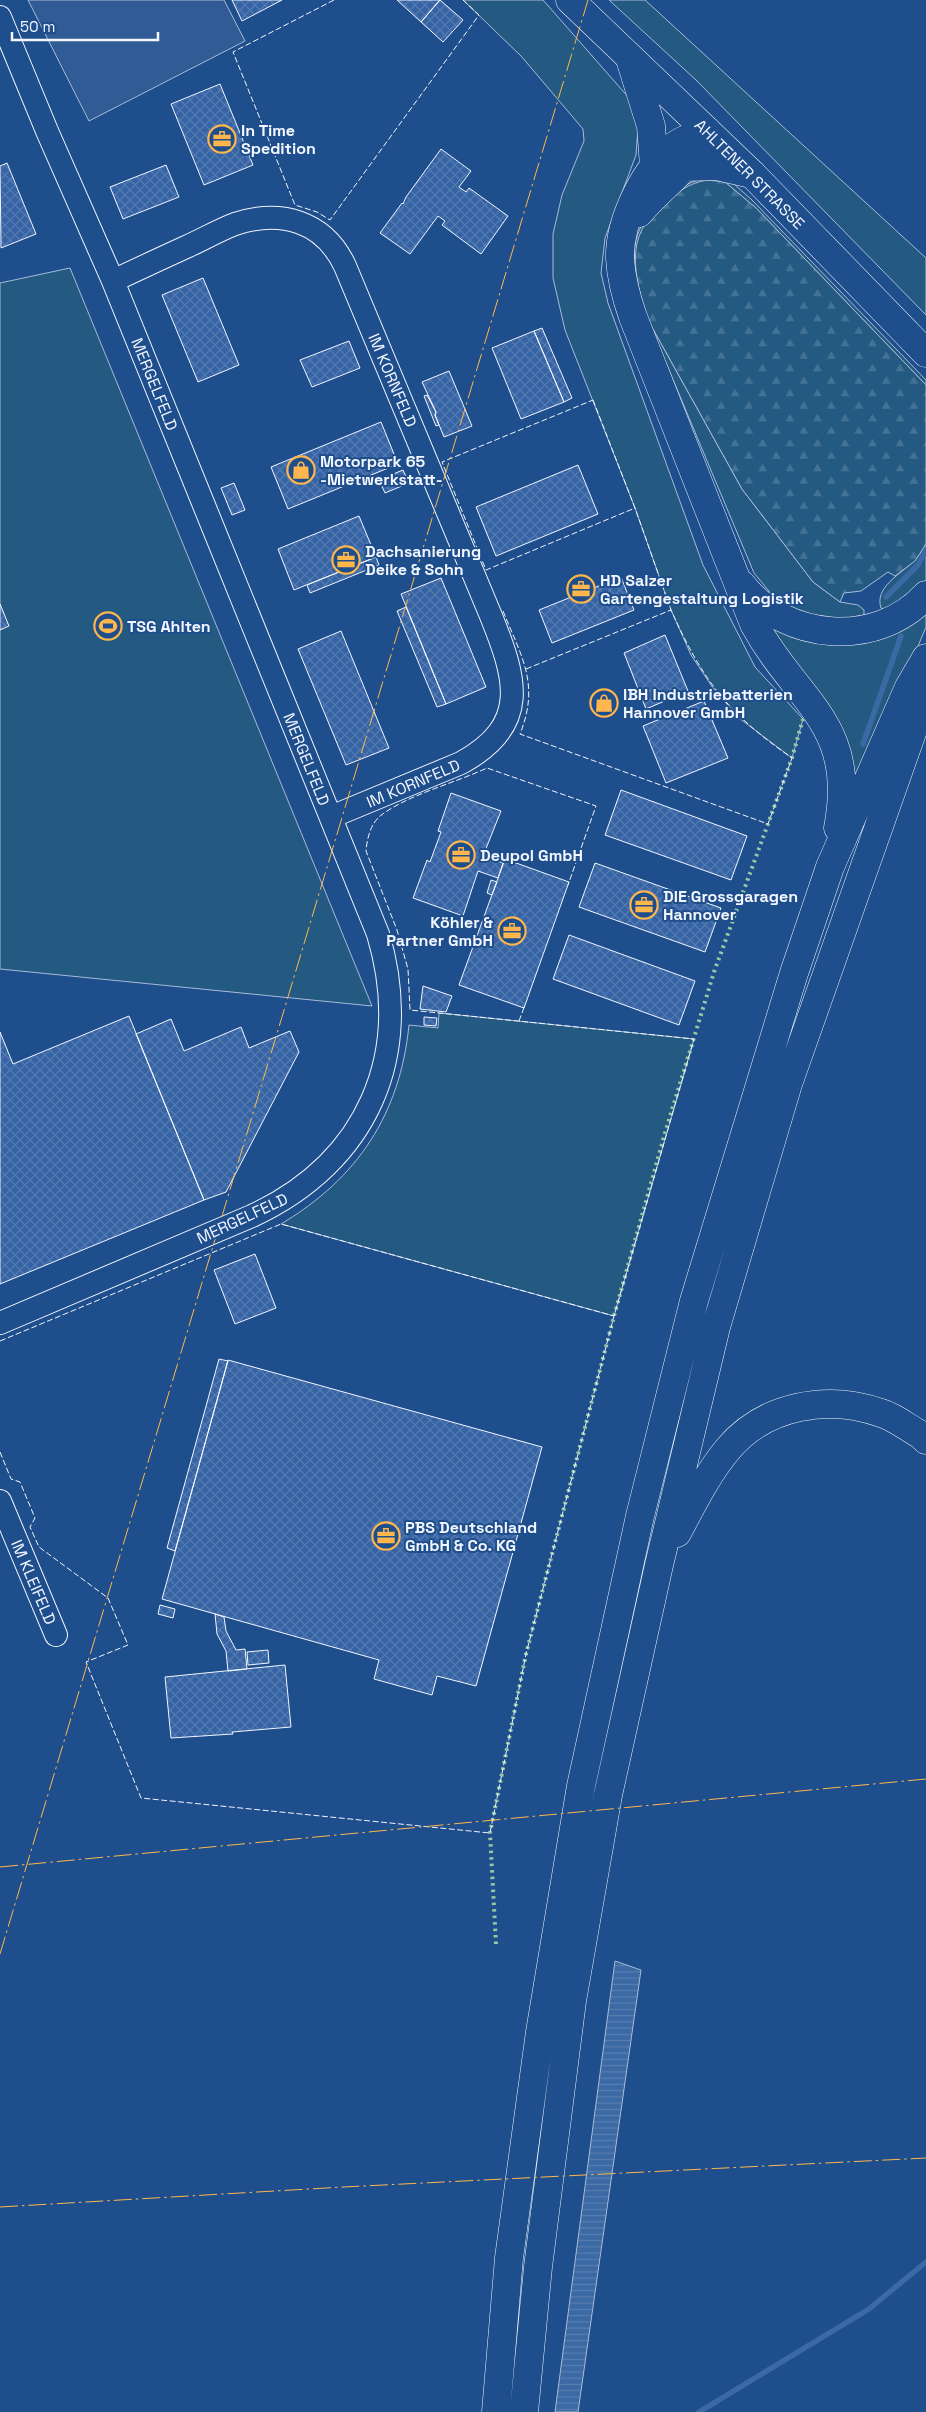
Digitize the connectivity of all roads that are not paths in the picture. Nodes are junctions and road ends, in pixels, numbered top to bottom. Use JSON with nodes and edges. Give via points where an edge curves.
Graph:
{"nodes":[{"id":1,"x":570,"y":0,"type":"edge"},
{"id":2,"x":0,"y":17,"type":"edge"},
{"id":3,"x":630,"y":59,"type":"junction"},
{"id":4,"x":707,"y":131,"type":"junction"},
{"id":5,"x":654,"y":166,"type":"junction"},
{"id":6,"x":686,"y":167,"type":"junction"},
{"id":7,"x":752,"y":174,"type":"junction"},
{"id":8,"x":624,"y":232,"type":"junction"},
{"id":9,"x":113,"y":281,"type":"junction"},
{"id":10,"x":926,"y":353,"type":"edge"},
{"id":11,"x":736,"y":576,"type":"junction"},
{"id":12,"x":926,"y":595,"type":"edge"},
{"id":13,"x":926,"y":658,"type":"edge"},
{"id":14,"x":926,"y":693,"type":"edge"},
{"id":15,"x":331,"y":817,"type":"junction"},
{"id":16,"x":830,"y":866,"type":"junction"},
{"id":17,"x":0,"y":1323,"type":"edge"},
{"id":18,"x":926,"y":1440,"type":"edge"},
{"id":19,"x":0,"y":1501,"type":"edge"},
{"id":20,"x":659,"y":1565,"type":"junction"},
{"id":21,"x":56,"y":1635,"type":"dead end"},
{"id":22,"x":496,"y":2412,"type":"edge"},
{"id":23,"x":524,"y":2412,"type":"edge"}],
"edges":[{"from":1,"to":3,"type":"main road","name":"AHLTENER STRASSE"},
{"from":2,"to":9,"type":"street","name":"MERGELFELD"},
{"from":3,"to":4,"type":"main road","name":"AHLTENER STRASSE"},
{"from":3,"to":5,"type":"main road","via":[[651,126]]},
{"from":4,"to":5,"type":"main road","via":[[681,142]]},
{"from":4,"to":6,"type":"main road","via":[[702,147]]},
{"from":4,"to":7,"type":"main road","name":"AHLTENER STRASSE"},
{"from":5,"to":8,"type":"main road","via":[[630,207]]},
{"from":6,"to":7,"type":"main road","via":[[717,166]]},
{"from":6,"to":8,"type":"main road","via":[[654,195]]},
{"from":7,"to":10,"type":"main road","name":"AHLTENER STRASSE"},
{"from":8,"to":11,"type":"main road","via":[[620,255],[622,284]]},
{"from":9,"to":15,"type":"street","name":"MERGELFELD"},
{"from":9,"to":15,"type":"street","name":"IM KORNFELD","via":[[236,224],[281,218],[308,225],[325,237],[345,266],[492,616],[512,682],[510,710],[497,736],[461,763]]},
{"from":11,"to":12,"type":"main road","via":[[773,613],[821,631],[875,626],[909,610]]},
{"from":11,"to":16,"type":"main road","via":[[761,637],[822,717],[837,753],[842,806]]},
{"from":13,"to":16,"type":"main road","via":[[909,687]]},
{"from":14,"to":20,"type":"main road","via":[[788,1084],[716,1326]]},
{"from":15,"to":17,"type":"street","name":"MERGELFELD","via":[[378,934],[390,984],[386,1055],[375,1093],[351,1138],[317,1176],[275,1206]]},
{"from":16,"to":22,"type":"main road","via":[[694,1301],[635,1536],[581,1786],[540,2032],[509,2258]]},
{"from":18,"to":20,"type":"main road","via":[[882,1413],[852,1405],[818,1404],[781,1411],[752,1427],[728,1448],[704,1482]]},
{"from":19,"to":21,"type":"street","name":"IM KLEIFELD"},
{"from":20,"to":23,"type":"main road","via":[[608,1795],[572,2001],[538,2267]]}]}
